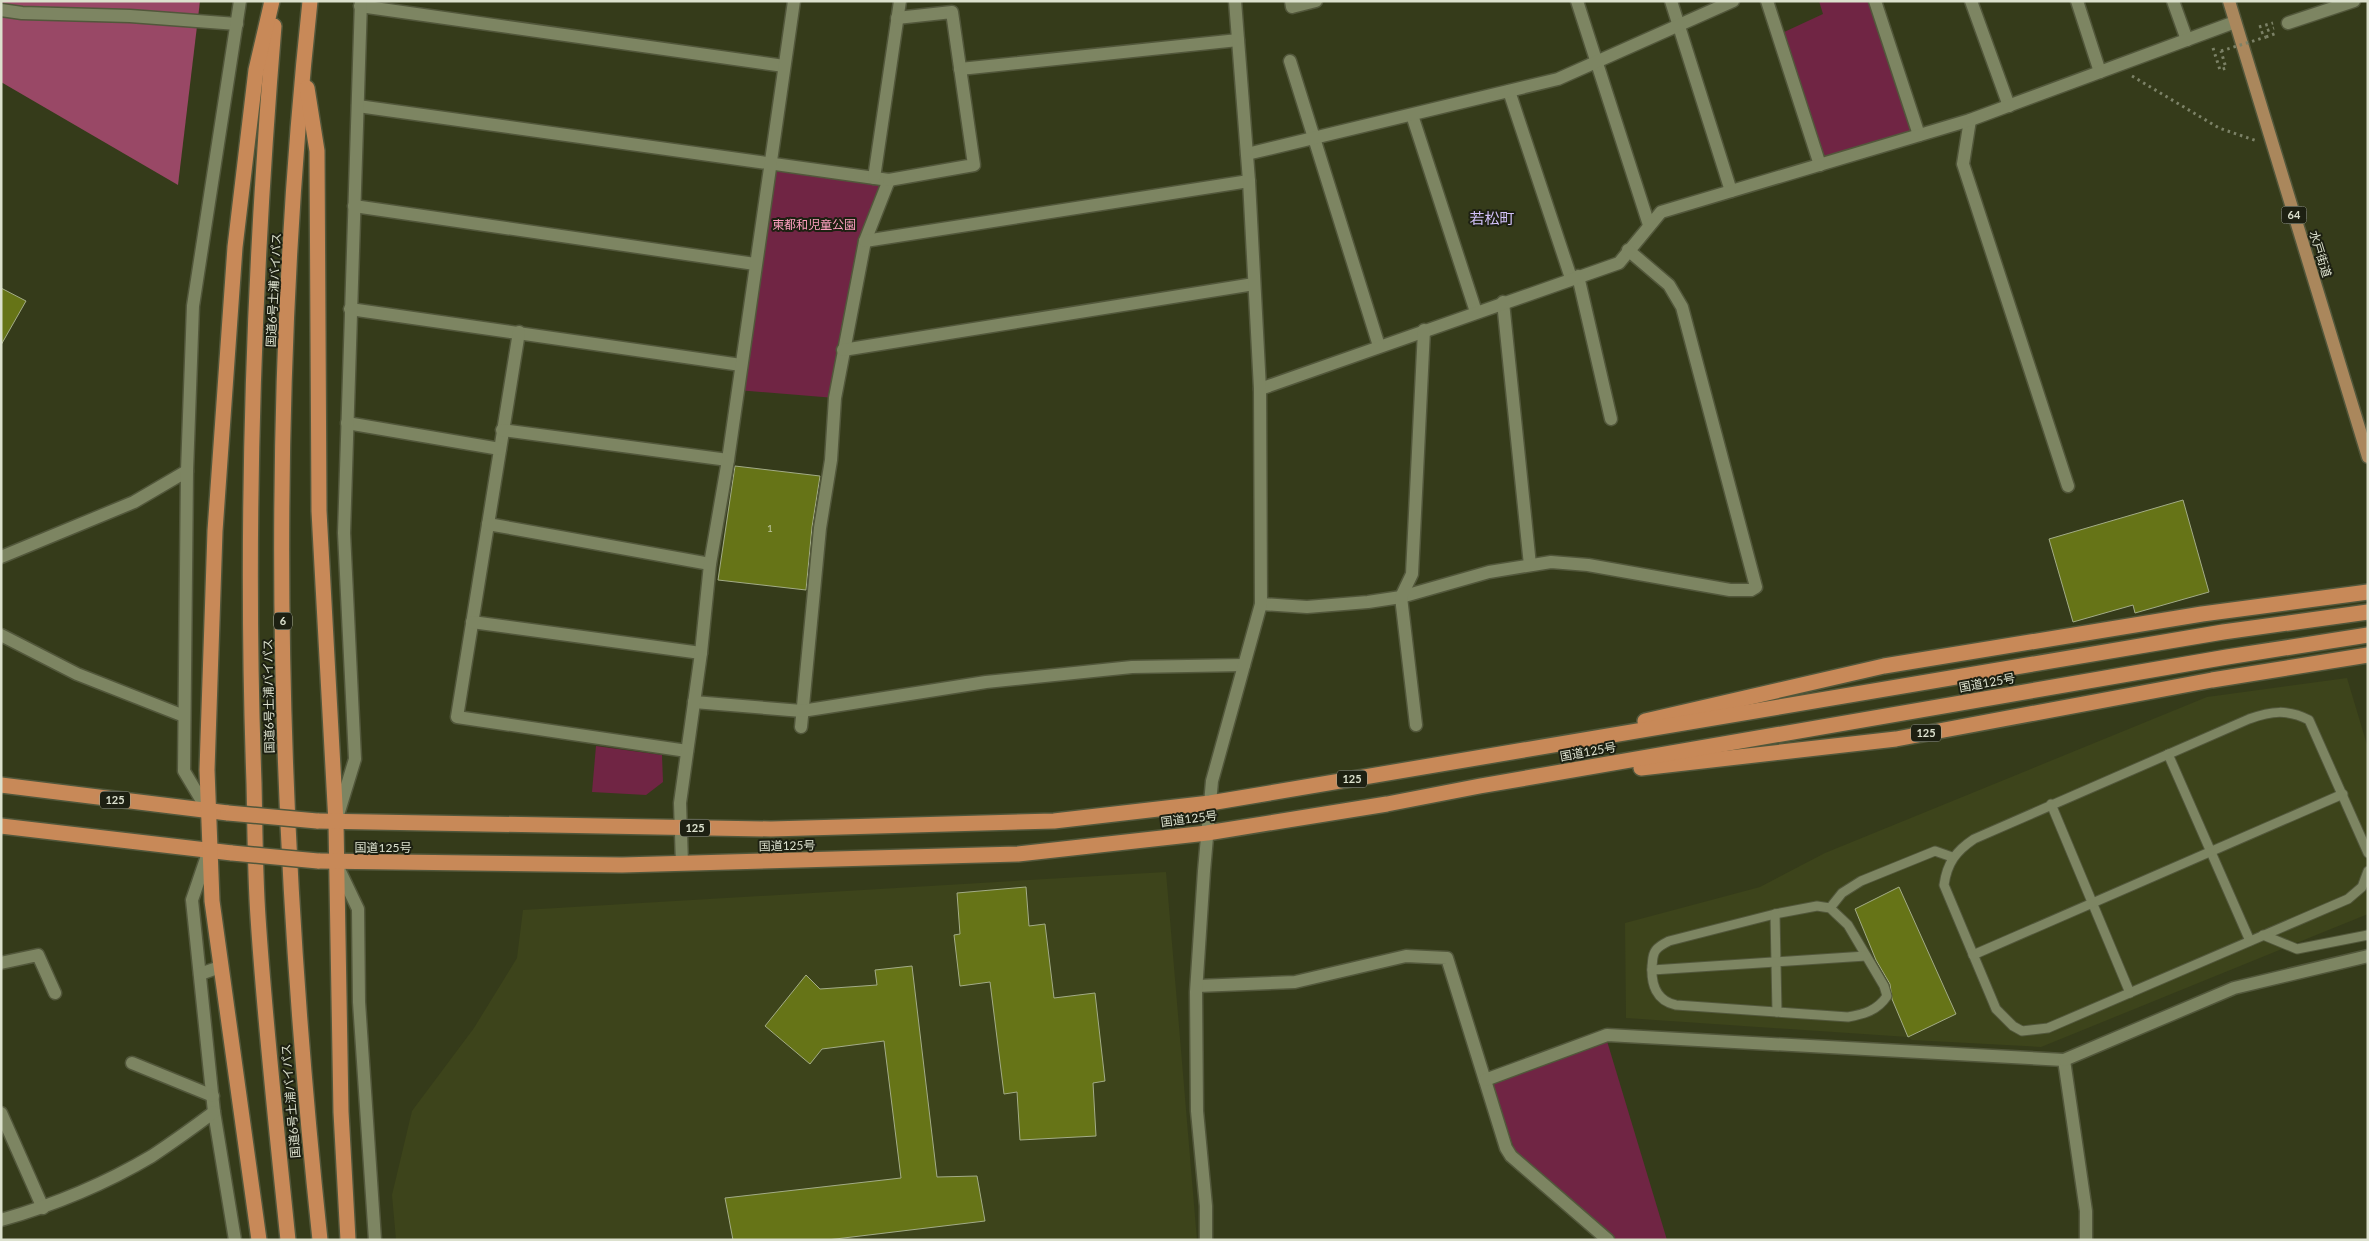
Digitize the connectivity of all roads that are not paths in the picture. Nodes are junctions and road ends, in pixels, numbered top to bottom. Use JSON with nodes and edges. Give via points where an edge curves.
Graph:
{"nodes":[{"id":1,"x":240,"y":1,"type":"edge"},
{"id":2,"x":274,"y":1,"type":"edge"},
{"id":3,"x":310,"y":1,"type":"edge"},
{"id":4,"x":794,"y":1,"type":"edge"},
{"id":5,"x":900,"y":1,"type":"edge"},
{"id":6,"x":1234,"y":1,"type":"edge"},
{"id":7,"x":1291,"y":1,"type":"edge"},
{"id":8,"x":1316,"y":1,"type":"edge"},
{"id":9,"x":1577,"y":1,"type":"edge"},
{"id":10,"x":1671,"y":1,"type":"edge"},
{"id":11,"x":1733,"y":1,"type":"edge"},
{"id":12,"x":1767,"y":1,"type":"edge"},
{"id":13,"x":1875,"y":1,"type":"edge"},
{"id":14,"x":1971,"y":1,"type":"edge"},
{"id":15,"x":2077,"y":1,"type":"edge"},
{"id":16,"x":2174,"y":1,"type":"edge"},
{"id":17,"x":2229,"y":1,"type":"edge"},
{"id":18,"x":2354,"y":1,"type":"edge"},
{"id":19,"x":360,"y":4,"type":"edge"},
{"id":20,"x":1,"y":10,"type":"edge"},
{"id":21,"x":897,"y":18,"type":"junction"},
{"id":22,"x":2235,"y":22,"type":"junction"},
{"id":23,"x":2288,"y":23,"type":"dead end"},
{"id":24,"x":237,"y":24,"type":"junction"},
{"id":25,"x":1678,"y":25,"type":"junction"},
{"id":26,"x":1238,"y":40,"type":"junction"},
{"id":27,"x":2187,"y":40,"type":"junction"},
{"id":28,"x":1290,"y":61,"type":"dead end"},
{"id":29,"x":1596,"y":61,"type":"junction"},
{"id":30,"x":784,"y":66,"type":"junction"},
{"id":31,"x":303,"y":67,"type":"junction"},
{"id":32,"x":960,"y":69,"type":"junction"},
{"id":33,"x":2100,"y":72,"type":"junction"},
{"id":34,"x":1509,"y":91,"type":"junction"},
{"id":35,"x":358,"y":106,"type":"junction"},
{"id":36,"x":2009,"y":106,"type":"junction"},
{"id":37,"x":1412,"y":115,"type":"junction"},
{"id":38,"x":1970,"y":120,"type":"junction"},
{"id":39,"x":1919,"y":136,"type":"junction"},
{"id":40,"x":1314,"y":138,"type":"junction"},
{"id":41,"x":1247,"y":154,"type":"junction"},
{"id":42,"x":770,"y":164,"type":"junction"},
{"id":43,"x":1820,"y":165,"type":"junction"},
{"id":44,"x":874,"y":178,"type":"junction"},
{"id":45,"x":889,"y":180,"type":"junction"},
{"id":46,"x":1249,"y":181,"type":"junction"},
{"id":47,"x":1731,"y":191,"type":"junction"},
{"id":48,"x":354,"y":206,"type":"junction"},
{"id":49,"x":1649,"y":226,"type":"junction"},
{"id":50,"x":865,"y":241,"type":"junction"},
{"id":51,"x":1628,"y":250,"type":"junction"},
{"id":52,"x":755,"y":264,"type":"junction"},
{"id":53,"x":1575,"y":277,"type":"junction"},
{"id":54,"x":1254,"y":284,"type":"junction"},
{"id":55,"x":1503,"y":302,"type":"junction"},
{"id":56,"x":350,"y":309,"type":"junction"},
{"id":57,"x":1476,"y":312,"type":"junction"},
{"id":58,"x":1424,"y":330,"type":"junction"},
{"id":59,"x":519,"y":332,"type":"junction"},
{"id":60,"x":1379,"y":346,"type":"junction"},
{"id":61,"x":843,"y":350,"type":"junction"},
{"id":62,"x":741,"y":365,"type":"junction"},
{"id":63,"x":1260,"y":390,"type":"junction"},
{"id":64,"x":1610,"y":419,"type":"dead end"},
{"id":65,"x":347,"y":423,"type":"junction"},
{"id":66,"x":502,"y":430,"type":"junction"},
{"id":67,"x":500,"y":449,"type":"junction"},
{"id":68,"x":2368,"y":457,"type":"edge"},
{"id":69,"x":728,"y":460,"type":"junction"},
{"id":70,"x":187,"y":471,"type":"junction"},
{"id":71,"x":2068,"y":486,"type":"dead end"},
{"id":72,"x":488,"y":524,"type":"junction"},
{"id":73,"x":1,"y":557,"type":"edge"},
{"id":74,"x":710,"y":564,"type":"junction"},
{"id":75,"x":1530,"y":565,"type":"junction"},
{"id":76,"x":2368,"y":592,"type":"edge"},
{"id":77,"x":1401,"y":597,"type":"junction"},
{"id":78,"x":1261,"y":604,"type":"junction"},
{"id":79,"x":2368,"y":612,"type":"edge"},
{"id":80,"x":472,"y":622,"type":"junction"},
{"id":81,"x":1,"y":635,"type":"edge"},
{"id":82,"x":2368,"y":635,"type":"edge"},
{"id":83,"x":701,"y":653,"type":"junction"},
{"id":84,"x":2368,"y":655,"type":"edge"},
{"id":85,"x":1244,"y":665,"type":"junction"},
{"id":86,"x":694,"y":702,"type":"junction"},
{"id":87,"x":802,"y":711,"type":"junction"},
{"id":88,"x":184,"y":716,"type":"junction"},
{"id":89,"x":1416,"y":725,"type":"dead end"},
{"id":90,"x":801,"y":727,"type":"dead end"},
{"id":91,"x":687,"y":751,"type":"junction"},
{"id":92,"x":1495,"y":754,"type":"junction"},
{"id":93,"x":2168,"y":754,"type":"junction"},
{"id":94,"x":1,"y":785,"type":"edge"},
{"id":95,"x":1480,"y":786,"type":"junction"},
{"id":96,"x":2344,"y":794,"type":"junction"},
{"id":97,"x":1210,"y":803,"type":"junction"},
{"id":98,"x":2051,"y":804,"type":"junction"},
{"id":99,"x":208,"y":811,"type":"junction"},
{"id":100,"x":336,"y":823,"type":"junction"},
{"id":101,"x":1,"y":826,"type":"edge"},
{"id":102,"x":681,"y":828,"type":"junction"},
{"id":103,"x":1207,"y":832,"type":"junction"},
{"id":104,"x":209,"y":850,"type":"junction"},
{"id":105,"x":2211,"y":852,"type":"junction"},
{"id":106,"x":2368,"y":853,"type":"edge"},
{"id":107,"x":1952,"y":857,"type":"junction"},
{"id":108,"x":336,"y":863,"type":"junction"},
{"id":109,"x":682,"y":864,"type":"junction"},
{"id":110,"x":2368,"y":871,"type":"edge"},
{"id":111,"x":2092,"y":905,"type":"junction"},
{"id":112,"x":1830,"y":908,"type":"junction"},
{"id":113,"x":1775,"y":914,"type":"junction"},
{"id":114,"x":2263,"y":935,"type":"junction"},
{"id":115,"x":2368,"y":935,"type":"edge"},
{"id":116,"x":2250,"y":941,"type":"junction"},
{"id":117,"x":1973,"y":955,"type":"junction"},
{"id":118,"x":1866,"y":956,"type":"junction"},
{"id":119,"x":2368,"y":956,"type":"edge"},
{"id":120,"x":1776,"y":962,"type":"junction"},
{"id":121,"x":1,"y":963,"type":"edge"},
{"id":122,"x":220,"y":967,"type":"junction"},
{"id":123,"x":1652,"y":970,"type":"junction"},
{"id":124,"x":200,"y":974,"type":"junction"},
{"id":125,"x":1197,"y":986,"type":"junction"},
{"id":126,"x":55,"y":993,"type":"dead end"},
{"id":127,"x":2130,"y":994,"type":"junction"},
{"id":128,"x":1777,"y":1012,"type":"junction"},
{"id":129,"x":2064,"y":1060,"type":"junction"},
{"id":130,"x":132,"y":1063,"type":"dead end"},
{"id":131,"x":1485,"y":1080,"type":"junction"},
{"id":132,"x":212,"y":1096,"type":"junction"},
{"id":133,"x":214,"y":1112,"type":"junction"},
{"id":134,"x":1,"y":1113,"type":"edge"},
{"id":135,"x":43,"y":1208,"type":"junction"},
{"id":136,"x":1,"y":1220,"type":"edge"},
{"id":137,"x":235,"y":1240,"type":"edge"},
{"id":138,"x":259,"y":1240,"type":"edge"},
{"id":139,"x":288,"y":1240,"type":"edge"},
{"id":140,"x":320,"y":1240,"type":"edge"},
{"id":141,"x":348,"y":1240,"type":"edge"},
{"id":142,"x":375,"y":1240,"type":"edge"},
{"id":143,"x":1206,"y":1240,"type":"edge"},
{"id":144,"x":1608,"y":1240,"type":"edge"},
{"id":145,"x":2086,"y":1240,"type":"edge"}],
"edges":[{"from":1,"to":24,"type":"street"},
{"from":2,"to":99,"type":"highway","via":[[256,70],[235,247],[215,531]]},
{"from":2,"to":139,"type":"highway","name":"国道6号土浦バイパス","via":[[250,454],[250,706],[258,917]]},
{"from":3,"to":31,"type":"highway","name":"国道6号土浦バイパス","number":"6"},
{"from":4,"to":30,"type":"street"},
{"from":5,"to":21,"type":"street"},
{"from":6,"to":26,"type":"street"},
{"from":7,"to":8,"type":"street","via":[[1292,7]]},
{"from":9,"to":29,"type":"street"},
{"from":10,"to":25,"type":"street"},
{"from":11,"to":25,"type":"street"},
{"from":12,"to":43,"type":"street"},
{"from":13,"to":39,"type":"street"},
{"from":14,"to":36,"type":"street"},
{"from":15,"to":33,"type":"street"},
{"from":16,"to":27,"type":"street"},
{"from":17,"to":22,"type":"main road","name":"水戸街道","number":"64"},
{"from":18,"to":23,"type":"street"},
{"from":19,"to":30,"type":"street"},
{"from":19,"to":35,"type":"street"},
{"from":20,"to":24,"type":"street"},
{"from":21,"to":32,"type":"street","via":[[952,12]]},
{"from":21,"to":44,"type":"street"},
{"from":22,"to":27,"type":"street"},
{"from":22,"to":68,"type":"main road","name":"水戸街道","number":"64"},
{"from":24,"to":70,"type":"street","via":[[193,306]]},
{"from":25,"to":29,"type":"street"},
{"from":25,"to":47,"type":"street"},
{"from":26,"to":32,"type":"street"},
{"from":26,"to":41,"type":"street"},
{"from":27,"to":33,"type":"street"},
{"from":28,"to":40,"type":"street"},
{"from":29,"to":34,"type":"street","via":[[1558,79]]},
{"from":29,"to":49,"type":"street"},
{"from":30,"to":42,"type":"street"},
{"from":31,"to":100,"type":"highway","via":[[317,151],[319,511]]},
{"from":31,"to":140,"type":"highway","name":"国道6号土浦バイパス","number":"6","via":[[296,148],[282,452],[283,709],[292,912],[306,1107]]},
{"from":32,"to":45,"type":"street","via":[[974,165]]},
{"from":33,"to":36,"type":"street"},
{"from":34,"to":37,"type":"street"},
{"from":34,"to":53,"type":"street"},
{"from":35,"to":42,"type":"street"},
{"from":35,"to":48,"type":"street"},
{"from":36,"to":38,"type":"street"},
{"from":37,"to":40,"type":"street"},
{"from":37,"to":57,"type":"street"},
{"from":38,"to":39,"type":"street"},
{"from":38,"to":71,"type":"street","via":[[1963,164]]},
{"from":39,"to":43,"type":"street"},
{"from":40,"to":41,"type":"street"},
{"from":40,"to":60,"type":"street"},
{"from":41,"to":46,"type":"street"},
{"from":42,"to":44,"type":"street"},
{"from":42,"to":52,"type":"street"},
{"from":43,"to":47,"type":"street"},
{"from":44,"to":45,"type":"street"},
{"from":45,"to":50,"type":"street"},
{"from":46,"to":50,"type":"street"},
{"from":46,"to":54,"type":"street"},
{"from":47,"to":49,"type":"street","via":[[1661,212]]},
{"from":48,"to":52,"type":"street"},
{"from":48,"to":56,"type":"street"},
{"from":49,"to":51,"type":"street"},
{"from":50,"to":61,"type":"street"},
{"from":51,"to":53,"type":"street","via":[[1619,263]]},
{"from":51,"to":75,"type":"street","via":[[1669,285],[1682,307],[1756,587],[1730,590],[1566,562]]},
{"from":52,"to":62,"type":"street"},
{"from":53,"to":55,"type":"street"},
{"from":53,"to":64,"type":"street"},
{"from":54,"to":61,"type":"street"},
{"from":54,"to":63,"type":"street"},
{"from":55,"to":57,"type":"street"},
{"from":55,"to":75,"type":"street"},
{"from":56,"to":59,"type":"street"},
{"from":56,"to":65,"type":"street"},
{"from":57,"to":58,"type":"street"},
{"from":58,"to":60,"type":"street"},
{"from":58,"to":77,"type":"street","via":[[1412,574]]},
{"from":59,"to":62,"type":"street"},
{"from":59,"to":66,"type":"street"},
{"from":60,"to":63,"type":"street"},
{"from":61,"to":87,"type":"street","via":[[820,528]]},
{"from":62,"to":69,"type":"street"},
{"from":63,"to":78,"type":"street"},
{"from":65,"to":67,"type":"street"},
{"from":65,"to":100,"type":"street","via":[[344,534],[356,759]]},
{"from":66,"to":67,"type":"street"},
{"from":66,"to":69,"type":"street"},
{"from":67,"to":72,"type":"street"},
{"from":69,"to":74,"type":"street"},
{"from":70,"to":73,"type":"street","via":[[134,502]]},
{"from":70,"to":88,"type":"street"},
{"from":72,"to":74,"type":"street"},
{"from":72,"to":80,"type":"street"},
{"from":74,"to":83,"type":"street"},
{"from":75,"to":77,"type":"street","via":[[1489,572]]},
{"from":76,"to":92,"type":"highway","number":"125","via":[[2202,614],[1884,666]]},
{"from":77,"to":78,"type":"street","via":[[1308,607]]},
{"from":77,"to":89,"type":"street"},
{"from":78,"to":85,"type":"street"},
{"from":79,"to":92,"type":"highway","name":"国道125号","number":"125","via":[[2224,632]]},
{"from":80,"to":83,"type":"street"},
{"from":80,"to":91,"type":"street","via":[[456,716]]},
{"from":81,"to":88,"type":"street","via":[[77,674]]},
{"from":82,"to":95,"type":"highway","name":"国道125号","number":"125","via":[[2227,656]]},
{"from":83,"to":86,"type":"street"},
{"from":84,"to":95,"type":"highway","number":"125","via":[[1896,738]]},
{"from":85,"to":87,"type":"street","via":[[1132,667],[996,681]]},
{"from":85,"to":97,"type":"street","via":[[1212,781]]},
{"from":86,"to":87,"type":"street"},
{"from":86,"to":91,"type":"street"},
{"from":87,"to":90,"type":"street"},
{"from":88,"to":99,"type":"street","via":[[184,771]]},
{"from":91,"to":102,"type":"street","via":[[680,803]]},
{"from":92,"to":97,"type":"highway","name":"国道125号","number":"125"},
{"from":93,"to":96,"type":"lane","via":[[2271,711],[2299,714],[2309,720],[2315,730]]},
{"from":93,"to":98,"type":"lane"},
{"from":93,"to":105,"type":"lane"},
{"from":94,"to":99,"type":"highway","name":"国道125号","number":"125"},
{"from":95,"to":103,"type":"highway","name":"国道125号","number":"125"},
{"from":96,"to":105,"type":"lane"},
{"from":96,"to":106,"type":"lane"},
{"from":97,"to":102,"type":"highway","name":"国道125号","number":"125","via":[[1054,821],[771,829]]},
{"from":97,"to":103,"type":"street"},
{"from":98,"to":107,"type":"lane","via":[[1974,839]]},
{"from":98,"to":111,"type":"lane"},
{"from":99,"to":100,"type":"highway","name":"国道125号","number":"125","bridge":true},
{"from":99,"to":104,"type":"highway"},
{"from":100,"to":102,"type":"highway","name":"国道125号","number":"125"},
{"from":100,"to":108,"type":"highway"},
{"from":101,"to":104,"type":"highway","name":"国道125号","number":"125"},
{"from":102,"to":109,"type":"street"},
{"from":103,"to":109,"type":"highway","name":"国道125号","number":"125","via":[[1018,854]]},
{"from":103,"to":125,"type":"street"},
{"from":104,"to":108,"type":"highway","name":"国道125号","number":"125","bridge":true},
{"from":104,"to":122,"type":"highway"},
{"from":104,"to":124,"type":"street","via":[[192,900]]},
{"from":105,"to":111,"type":"lane"},
{"from":105,"to":116,"type":"lane"},
{"from":107,"to":112,"type":"lane","via":[[1936,851],[1861,881],[1842,893]]},
{"from":107,"to":117,"type":"lane","via":[[1944,885]]},
{"from":108,"to":109,"type":"highway","name":"国道125号","number":"125"},
{"from":108,"to":141,"type":"highway","via":[[341,1112]]},
{"from":108,"to":142,"type":"street","via":[[358,909],[359,1002]]},
{"from":110,"to":114,"type":"lane","via":[[2362,887],[2348,899]]},
{"from":111,"to":117,"type":"lane"},
{"from":111,"to":127,"type":"lane"},
{"from":112,"to":113,"type":"lane","via":[[1817,906]]},
{"from":112,"to":118,"type":"lane","via":[[1848,925]]},
{"from":113,"to":120,"type":"lane"},
{"from":113,"to":123,"type":"lane","via":[[1669,941],[1656,950]]},
{"from":114,"to":115,"type":"lane","via":[[2298,949]]},
{"from":114,"to":116,"type":"lane"},
{"from":116,"to":127,"type":"lane"},
{"from":117,"to":127,"type":"lane","via":[[1996,1009],[2022,1031],[2048,1028]]},
{"from":118,"to":120,"type":"lane"},
{"from":118,"to":128,"type":"lane","via":[[1884,986],[1887,996],[1881,1005],[1865,1014],[1848,1017]]},
{"from":119,"to":129,"type":"street","via":[[2234,988]]},
{"from":120,"to":123,"type":"lane"},
{"from":120,"to":128,"type":"lane"},
{"from":121,"to":126,"type":"street","via":[[38,955]]},
{"from":122,"to":124,"type":"street"},
{"from":122,"to":138,"type":"highway"},
{"from":123,"to":128,"type":"lane","via":[[1656,992],[1668,1004]]},
{"from":124,"to":132,"type":"street"},
{"from":125,"to":131,"type":"street","via":[[1296,982],[1406,956],[1446,958]]},
{"from":125,"to":143,"type":"street","via":[[1197,1111]]},
{"from":129,"to":131,"type":"street","via":[[1606,1035]]},
{"from":129,"to":145,"type":"street","via":[[2086,1210]]},
{"from":130,"to":132,"type":"street"},
{"from":131,"to":144,"type":"street","via":[[1510,1156]]},
{"from":132,"to":133,"type":"street"},
{"from":133,"to":135,"type":"street","via":[[151,1156]]},
{"from":133,"to":137,"type":"street"},
{"from":134,"to":135,"type":"street"},
{"from":135,"to":136,"type":"street"}]}
